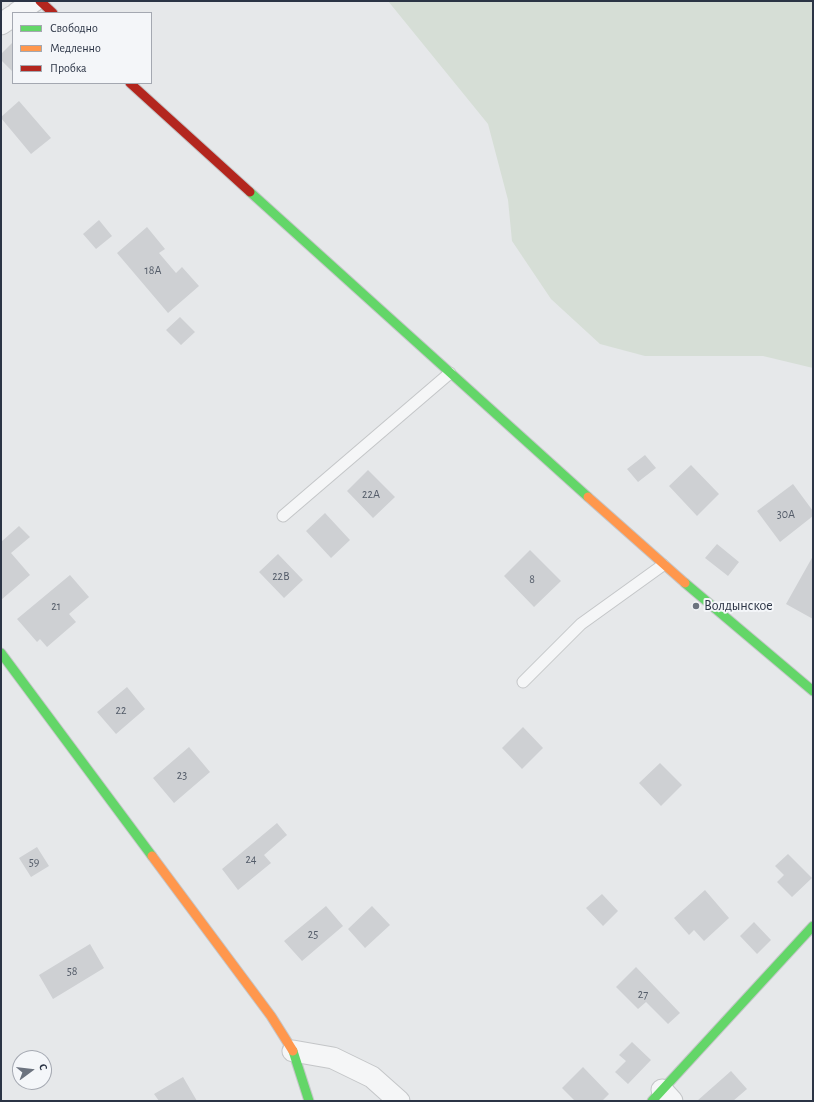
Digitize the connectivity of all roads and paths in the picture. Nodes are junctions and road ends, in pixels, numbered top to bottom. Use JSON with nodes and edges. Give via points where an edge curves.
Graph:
{"nodes":[{"id":1,"x":34,"y":1,"type":"edge"},
{"id":2,"x":40,"y":1,"type":"edge"},
{"id":3,"x":18,"y":12,"type":"edge"},
{"id":4,"x":52,"y":12,"type":"edge"},
{"id":5,"x":12,"y":17,"type":"edge"},
{"id":6,"x":1,"y":24,"type":"edge"},
{"id":7,"x":131,"y":84,"type":"edge"},
{"id":8,"x":450,"y":373,"type":"junction"},
{"id":9,"x":282,"y":516,"type":"dead end"},
{"id":10,"x":663,"y":564,"type":"junction"},
{"id":11,"x":1,"y":653,"type":"edge"},
{"id":12,"x":523,"y":682,"type":"dead end"},
{"id":13,"x":813,"y":691,"type":"edge"},
{"id":14,"x":813,"y":926,"type":"edge"},
{"id":15,"x":293,"y":1051,"type":"junction"},
{"id":16,"x":662,"y":1097,"type":"edge"},
{"id":17,"x":309,"y":1101,"type":"edge"},
{"id":18,"x":399,"y":1101,"type":"edge"}],
"edges":[{"from":1,"to":3,"type":"street"},
{"from":2,"to":4,"type":"street"},
{"from":5,"to":6,"type":"street"},
{"from":7,"to":8,"type":"street"},
{"from":8,"to":9,"type":"lane"},
{"from":8,"to":10,"type":"street"},
{"from":10,"to":12,"type":"lane","via":[[581,624]]},
{"from":10,"to":13,"type":"street"},
{"from":11,"to":15,"type":"street","via":[[271,1016]]},
{"from":14,"to":16,"type":"street"},
{"from":15,"to":17,"type":"street"},
{"from":15,"to":18,"type":"street","via":[[333,1058],[372,1077]]}]}
